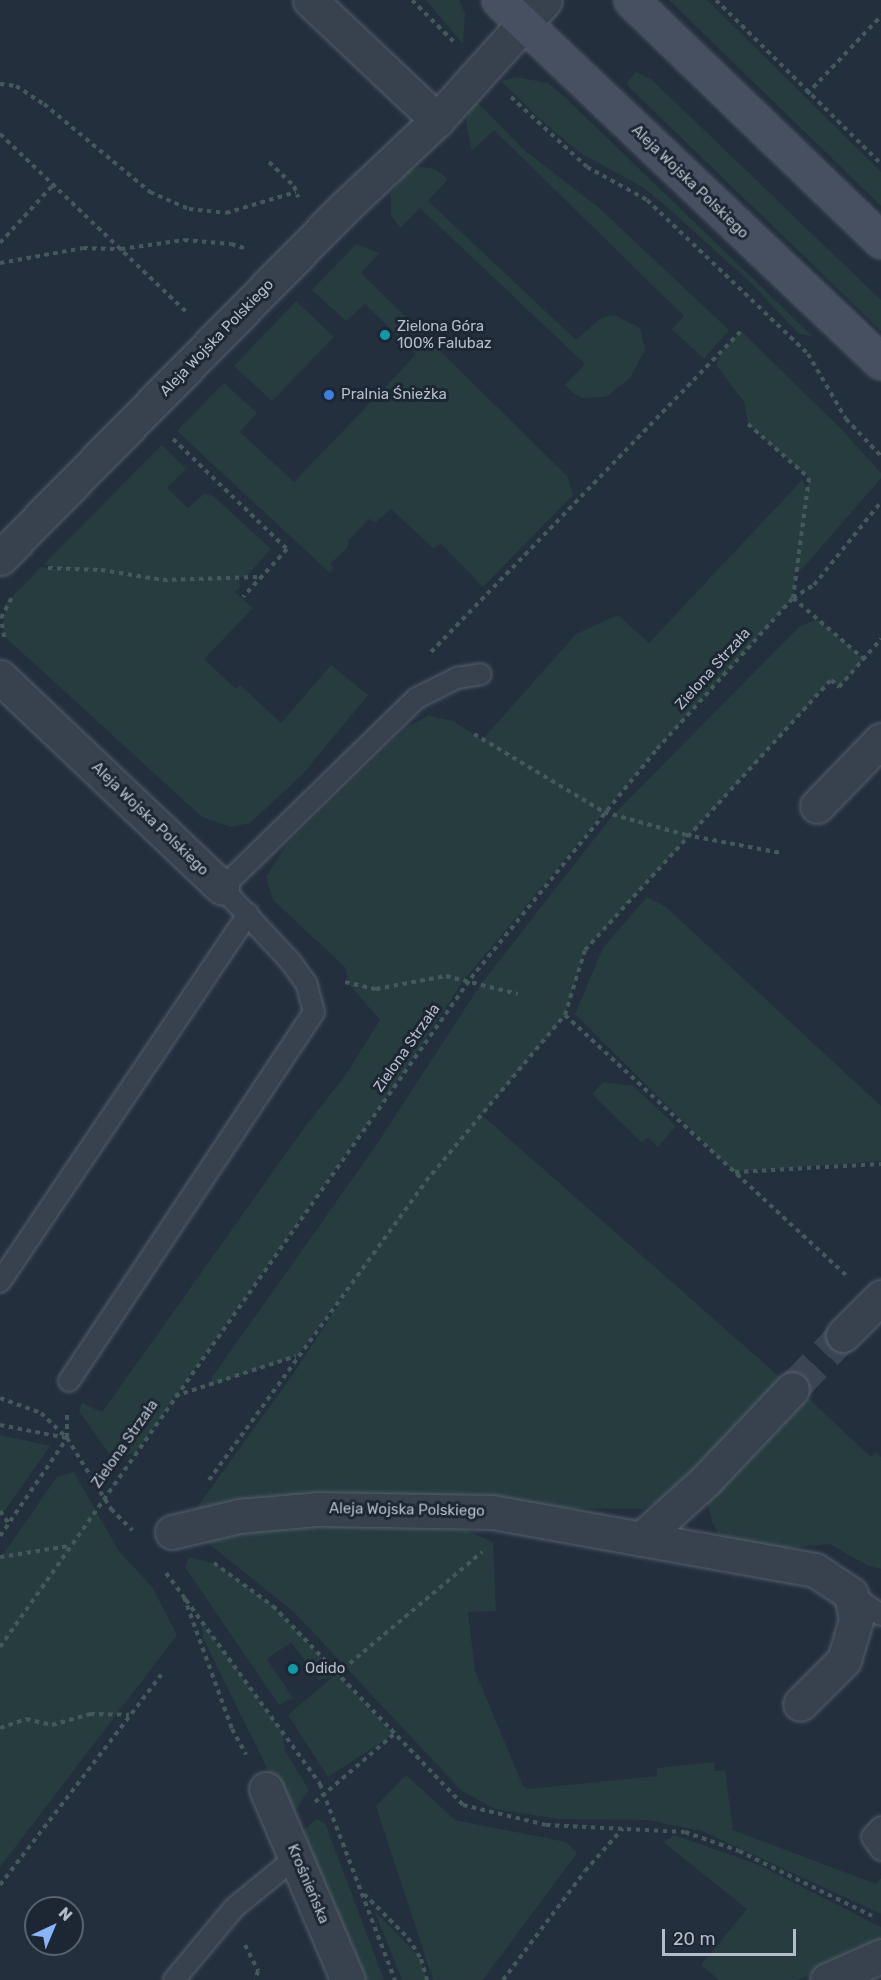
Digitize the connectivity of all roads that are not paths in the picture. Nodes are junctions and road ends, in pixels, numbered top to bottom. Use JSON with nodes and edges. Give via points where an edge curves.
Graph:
{"nodes":[{"id":1,"x":310,"y":0,"type":"edge"},
{"id":2,"x":499,"y":0,"type":"edge"},
{"id":3,"x":631,"y":0,"type":"edge"},
{"id":4,"x":535,"y":12,"type":"edge"},
{"id":5,"x":437,"y":120,"type":"junction"},
{"id":6,"x":881,"y":241,"type":"edge"},
{"id":7,"x":881,"y":362,"type":"edge"},
{"id":8,"x":0,"y":558,"type":"edge"},
{"id":9,"x":481,"y":674,"type":"dead end"},
{"id":10,"x":0,"y":677,"type":"edge"},
{"id":11,"x":881,"y":740,"type":"edge"},
{"id":12,"x":817,"y":806,"type":"dead end"},
{"id":13,"x":222,"y":888,"type":"junction"},
{"id":14,"x":248,"y":914,"type":"junction"},
{"id":15,"x":0,"y":1282,"type":"edge"},
{"id":16,"x":879,"y":1300,"type":"edge"},
{"id":17,"x":843,"y":1335,"type":"tunnel mouth"},
{"id":18,"x":69,"y":1381,"type":"dead end"},
{"id":19,"x":792,"y":1389,"type":"tunnel mouth"},
{"id":20,"x":172,"y":1532,"type":"road end"},
{"id":21,"x":641,"y":1539,"type":"junction"},
{"id":22,"x":851,"y":1594,"type":"junction"},
{"id":23,"x":881,"y":1615,"type":"edge"},
{"id":24,"x":800,"y":1704,"type":"dead end"},
{"id":25,"x":266,"y":1789,"type":"road end"},
{"id":26,"x":881,"y":1827,"type":"edge"},
{"id":27,"x":290,"y":1843,"type":"junction"},
{"id":28,"x":881,"y":1850,"type":"edge"},
{"id":29,"x":881,"y":1956,"type":"edge"},
{"id":30,"x":174,"y":1980,"type":"edge"},
{"id":31,"x":348,"y":1980,"type":"edge"},
{"id":32,"x":827,"y":1980,"type":"edge"}],
"edges":[{"from":1,"to":5,"type":"street"},
{"from":2,"to":4,"type":"main road","name":"Aleja Wojska Polskiego"},
{"from":3,"to":6,"type":"main road"},
{"from":4,"to":5,"type":"street","name":"Aleja Wojska Polskiego"},
{"from":4,"to":7,"type":"main road","name":"Aleja Wojska Polskiego"},
{"from":5,"to":8,"type":"street","name":"Aleja Wojska Polskiego","via":[[344,208]]},
{"from":9,"to":13,"type":"lane","via":[[456,678],[417,698]]},
{"from":10,"to":13,"type":"street","name":"Aleja Wojska Polskiego"},
{"from":11,"to":12,"type":"street"},
{"from":13,"to":14,"type":"lane"},
{"from":14,"to":15,"type":"lane"},
{"from":14,"to":18,"type":"lane","via":[[306,983],[314,1012]]},
{"from":16,"to":17,"type":"street"},
{"from":19,"to":21,"type":"street","via":[[706,1480]]},
{"from":20,"to":21,"type":"street","name":"Aleja Wojska Polskiego","via":[[239,1516],[371,1508],[497,1512]]},
{"from":21,"to":22,"type":"street","name":"Aleja Wojska Polskiego","via":[[815,1570]]},
{"from":22,"to":23,"type":"lane"},
{"from":22,"to":24,"type":"street","via":[[856,1620],[844,1660]]},
{"from":25,"to":27,"type":"street","name":"Krośnieńska"},
{"from":26,"to":28,"type":"lane","via":[[872,1837]]},
{"from":27,"to":30,"type":"lane"},
{"from":27,"to":31,"type":"street","name":"Krośnieńska"},
{"from":29,"to":32,"type":"street"}]}
